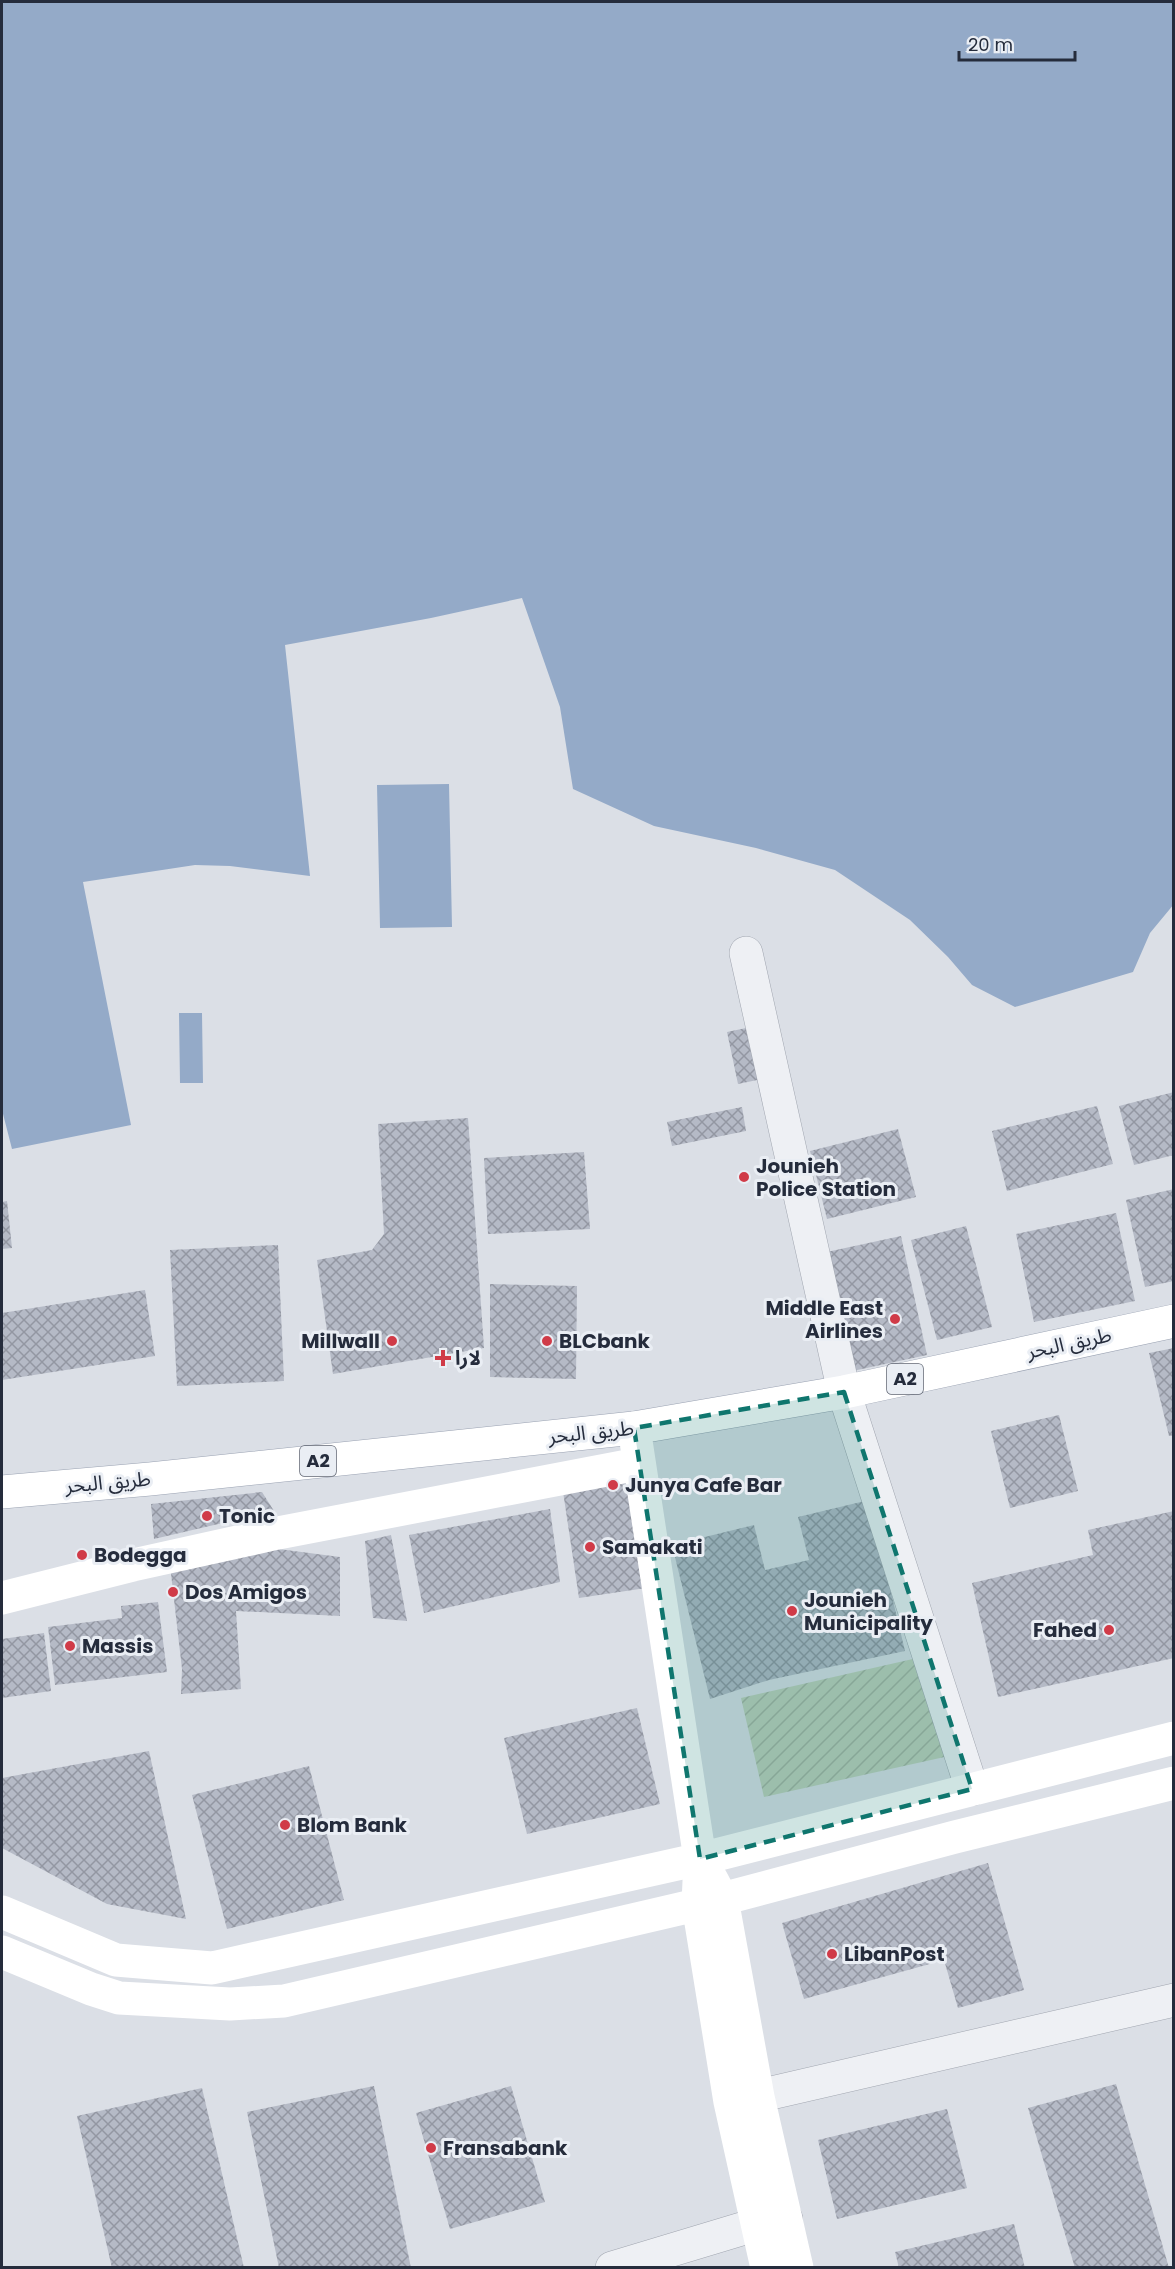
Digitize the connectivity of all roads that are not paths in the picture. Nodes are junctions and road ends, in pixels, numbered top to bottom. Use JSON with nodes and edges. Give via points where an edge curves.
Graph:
{"nodes":[{"id":1,"x":746,"y":953,"type":"dead end"},
{"id":2,"x":1173,"y":1321,"type":"edge"},
{"id":3,"x":844,"y":1392,"type":"junction"},
{"id":4,"x":634,"y":1428,"type":"junction"},
{"id":5,"x":638,"y":1464,"type":"junction"},
{"id":6,"x":2,"y":1492,"type":"edge"},
{"id":7,"x":2,"y":1598,"type":"edge"},
{"id":8,"x":1173,"y":1738,"type":"edge"},
{"id":9,"x":1173,"y":1783,"type":"edge"},
{"id":10,"x":972,"y":1789,"type":"junction"},
{"id":11,"x":700,"y":1859,"type":"junction"},
{"id":12,"x":710,"y":1902,"type":"junction"},
{"id":13,"x":2,"y":1912,"type":"edge"},
{"id":14,"x":2,"y":1952,"type":"edge"},
{"id":15,"x":1173,"y":2000,"type":"edge"},
{"id":16,"x":744,"y":2100,"type":"junction"},
{"id":17,"x":772,"y":2221,"type":"junction"},
{"id":18,"x":612,"y":2268,"type":"edge"},
{"id":19,"x":767,"y":2268,"type":"edge"},
{"id":20,"x":797,"y":2268,"type":"edge"}],
"edges":[{"from":1,"to":3,"type":"street"},
{"from":2,"to":3,"type":"main road","name":"طريق البحر","number":"A2"},
{"from":3,"to":4,"type":"main road","name":"طريق البحر","number":"A2"},
{"from":3,"to":10,"type":"street"},
{"from":4,"to":5,"type":"main road"},
{"from":4,"to":6,"type":"main road","name":"طريق البحر","number":"A2"},
{"from":5,"to":7,"type":"main road","name":"طريق البحر","via":[[278,1533]]},
{"from":5,"to":11,"type":"main road"},
{"from":8,"to":10,"type":"main road"},
{"from":9,"to":12,"type":"main road"},
{"from":10,"to":11,"type":"main road"},
{"from":11,"to":12,"type":"main road"},
{"from":11,"to":13,"type":"main road","via":[[212,1968],[116,1960]]},
{"from":12,"to":14,"type":"main road","via":[[284,2001],[230,2004],[119,1998]]},
{"from":12,"to":16,"type":"main road"},
{"from":15,"to":16,"type":"street"},
{"from":16,"to":17,"type":"main road"},
{"from":17,"to":18,"type":"street"},
{"from":17,"to":19,"type":"main road"},
{"from":17,"to":20,"type":"main road"}]}
